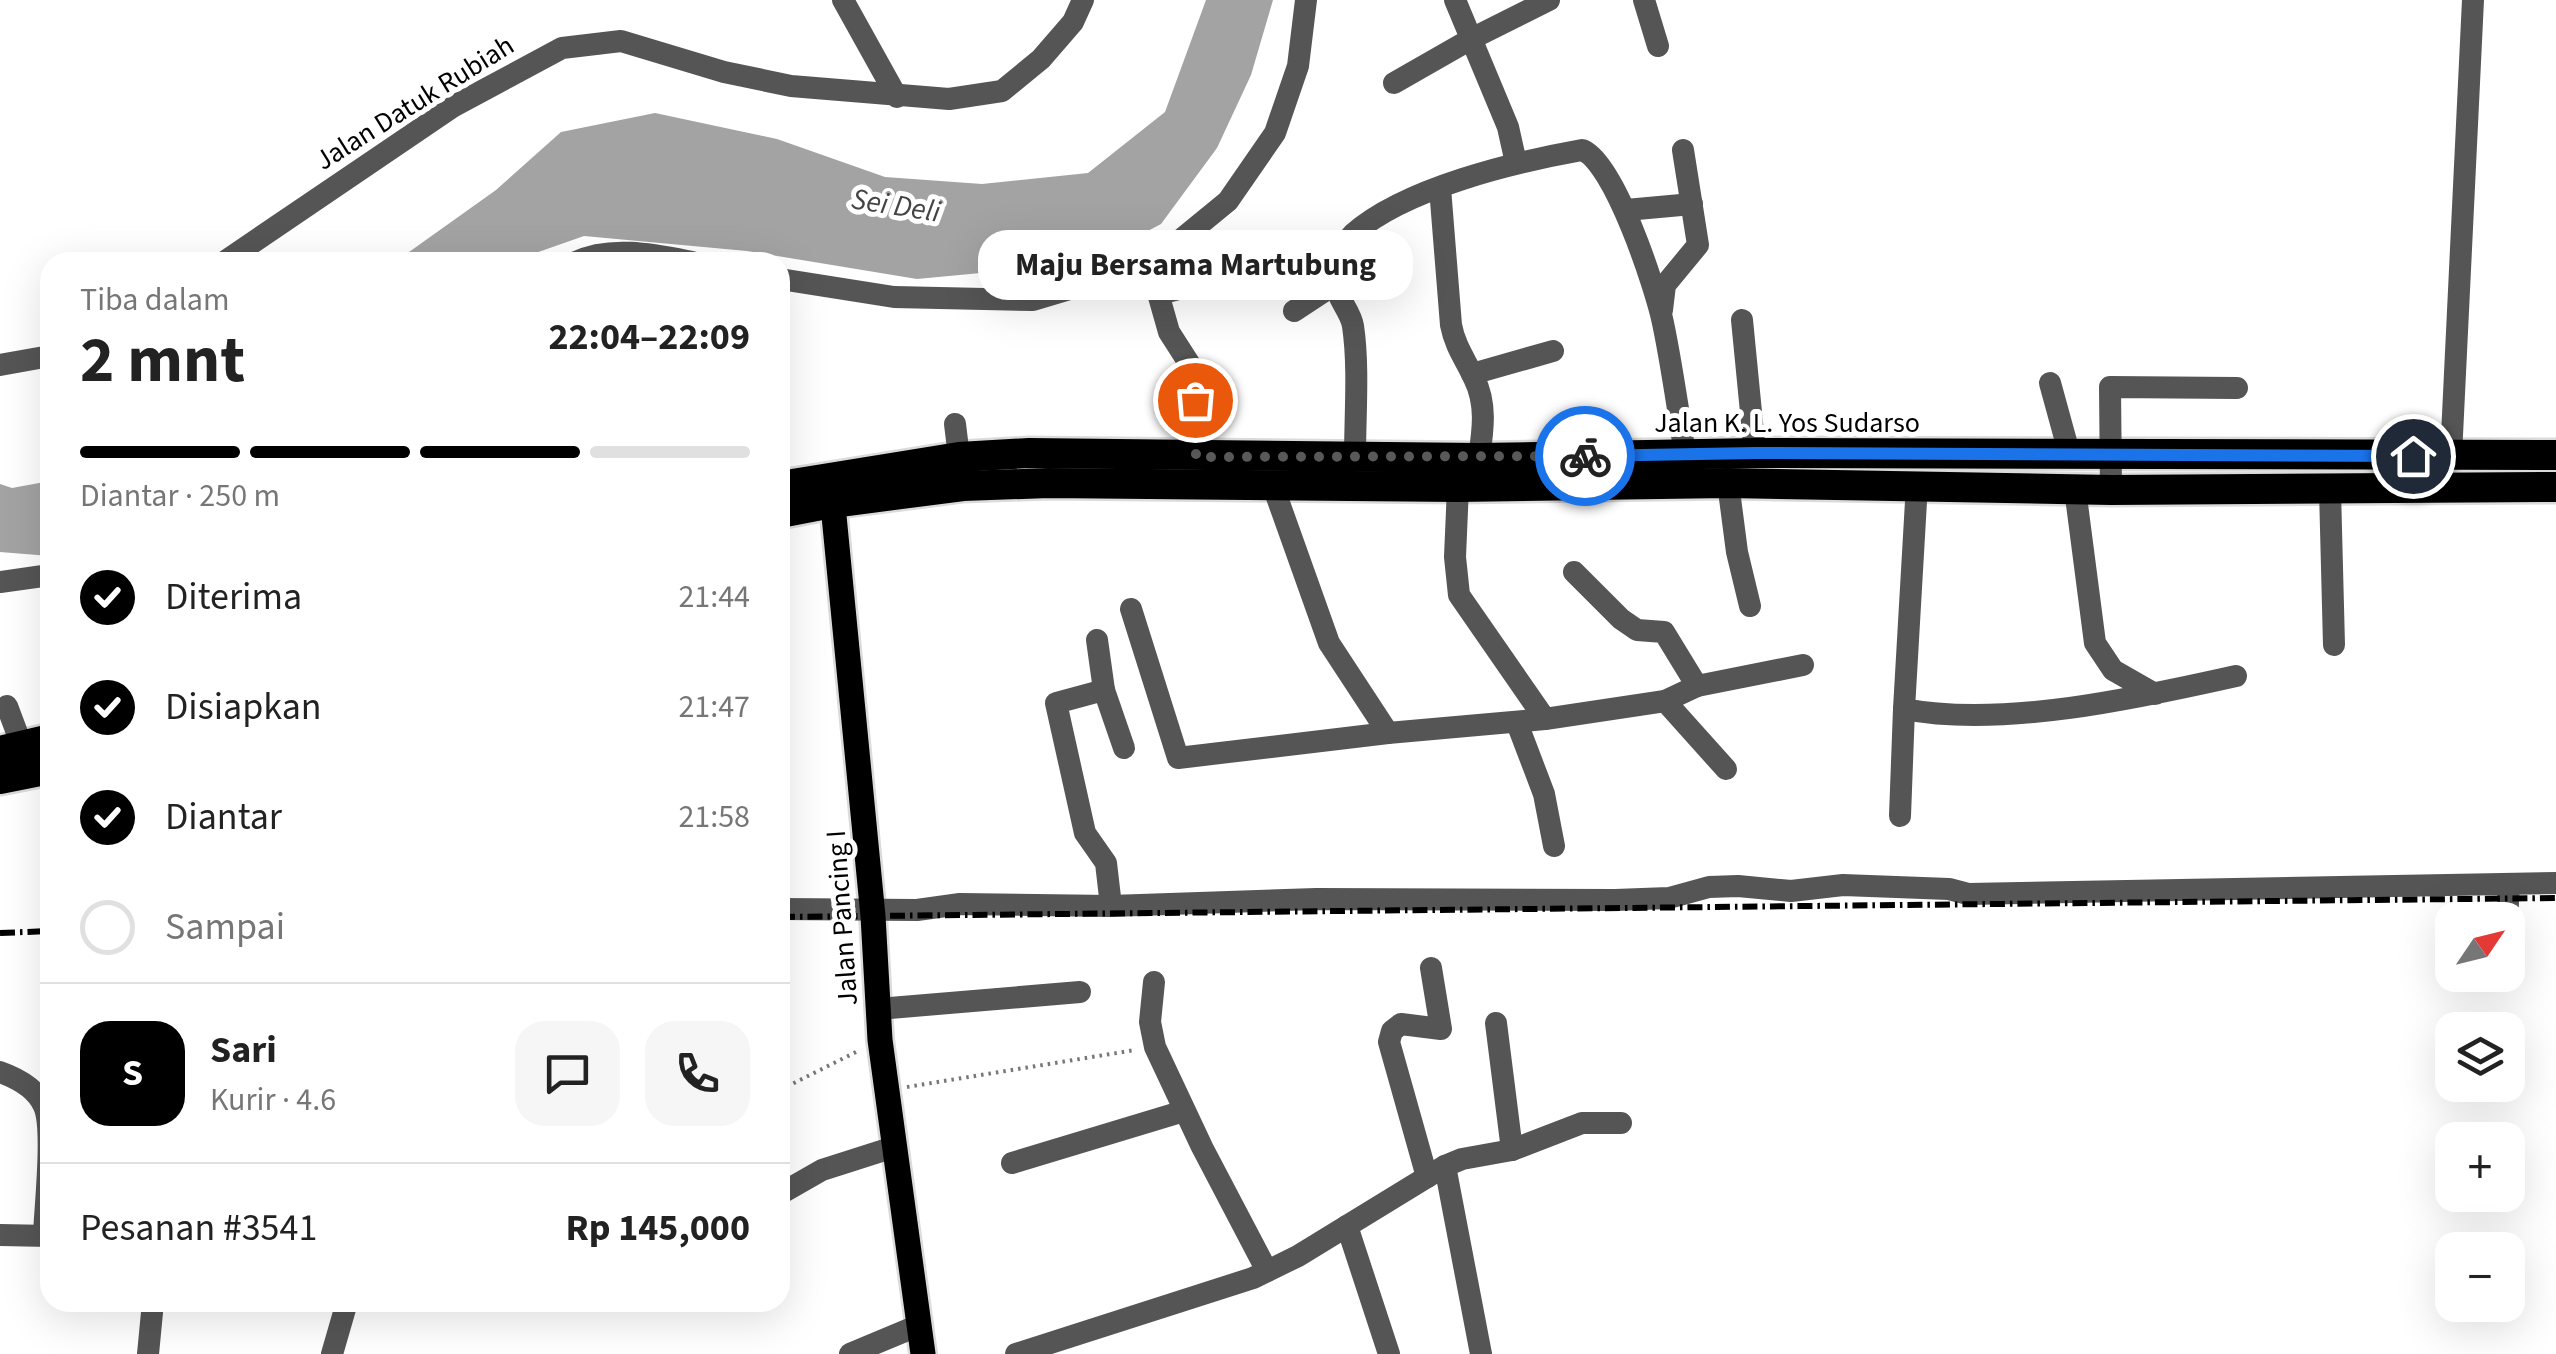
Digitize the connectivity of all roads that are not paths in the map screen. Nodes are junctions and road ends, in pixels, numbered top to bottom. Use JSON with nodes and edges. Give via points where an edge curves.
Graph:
{"nodes":[{"id":1,"x":843,"y":0,"type":"edge"},
{"id":2,"x":1083,"y":0,"type":"edge"},
{"id":3,"x":1306,"y":0,"type":"edge"},
{"id":4,"x":1455,"y":0,"type":"edge"},
{"id":5,"x":1549,"y":0,"type":"edge"},
{"id":6,"x":1644,"y":0,"type":"edge"},
{"id":7,"x":2473,"y":0,"type":"edge"},
{"id":8,"x":1471,"y":39,"type":"junction"},
{"id":9,"x":1658,"y":46,"type":"dead end"},
{"id":10,"x":1394,"y":83,"type":"dead end"},
{"id":11,"x":897,"y":97,"type":"junction"},
{"id":12,"x":1683,"y":150,"type":"dead end"},
{"id":13,"x":1516,"y":164,"type":"junction"},
{"id":14,"x":1440,"y":188,"type":"junction"},
{"id":15,"x":1692,"y":204,"type":"junction"},
{"id":16,"x":1626,"y":210,"type":"junction"},
{"id":17,"x":239,"y":252,"type":"edge"},
{"id":18,"x":1150,"y":265,"type":"junction"},
{"id":19,"x":1240,"y":273,"type":"dead end"},
{"id":20,"x":790,"y":281,"type":"edge"},
{"id":21,"x":1335,"y":284,"type":"junction"},
{"id":22,"x":1159,"y":294,"type":"junction"},
{"id":23,"x":1294,"y":310,"type":"dead end"},
{"id":24,"x":1662,"y":319,"type":"junction"},
{"id":25,"x":1742,"y":320,"type":"dead end"},
{"id":26,"x":1553,"y":351,"type":"dead end"},
{"id":27,"x":40,"y":358,"type":"edge"},
{"id":28,"x":0,"y":364,"type":"edge"},
{"id":29,"x":1472,"y":374,"type":"junction"},
{"id":30,"x":2050,"y":382,"type":"dead end"},
{"id":31,"x":2237,"y":388,"type":"dead end"},
{"id":32,"x":955,"y":424,"type":"dead end"},
{"id":33,"x":1755,"y":453,"type":"junction"},
{"id":34,"x":1686,"y":454,"type":"junction"},
{"id":35,"x":2556,"y":455,"type":"edge"},
{"id":36,"x":2070,"y":456,"type":"junction"},
{"id":37,"x":2111,"y":456,"type":"junction"},
{"id":38,"x":2451,"y":456,"type":"junction"},
{"id":39,"x":959,"y":457,"type":"junction"},
{"id":40,"x":1356,"y":457,"type":"junction"},
{"id":41,"x":1479,"y":458,"type":"junction"},
{"id":42,"x":1182,"y":466,"type":"junction"},
{"id":43,"x":1728,"y":483,"type":"junction"},
{"id":44,"x":1917,"y":484,"type":"junction"},
{"id":45,"x":1273,"y":486,"type":"junction"},
{"id":46,"x":790,"y":487,"type":"edge"},
{"id":47,"x":1458,"y":487,"type":"junction"},
{"id":48,"x":2556,"y":487,"type":"edge"},
{"id":49,"x":831,"y":489,"type":"junction"},
{"id":50,"x":2075,"y":489,"type":"junction"},
{"id":51,"x":2111,"y":490,"type":"junction"},
{"id":52,"x":2330,"y":490,"type":"junction"},
{"id":53,"x":790,"y":508,"type":"edge"},
{"id":54,"x":1574,"y":572,"type":"dead end"},
{"id":55,"x":40,"y":576,"type":"edge"},
{"id":56,"x":0,"y":582,"type":"edge"},
{"id":57,"x":1750,"y":606,"type":"dead end"},
{"id":58,"x":1132,"y":609,"type":"dead end"},
{"id":59,"x":1097,"y":640,"type":"dead end"},
{"id":60,"x":2334,"y":646,"type":"dead end"},
{"id":61,"x":1803,"y":665,"type":"dead end"},
{"id":62,"x":2236,"y":676,"type":"dead end"},
{"id":63,"x":1698,"y":686,"type":"junction"},
{"id":64,"x":1104,"y":690,"type":"junction"},
{"id":65,"x":2155,"y":694,"type":"junction"},
{"id":66,"x":1664,"y":702,"type":"junction"},
{"id":67,"x":7,"y":706,"type":"dead end"},
{"id":68,"x":1904,"y":709,"type":"junction"},
{"id":69,"x":1544,"y":720,"type":"junction"},
{"id":70,"x":1517,"y":723,"type":"junction"},
{"id":71,"x":1388,"y":733,"type":"junction"},
{"id":72,"x":24,"y":745,"type":"edge"},
{"id":73,"x":1124,"y":748,"type":"dead end"},
{"id":74,"x":1726,"y":769,"type":"dead end"},
{"id":75,"x":40,"y":771,"type":"edge"},
{"id":76,"x":0,"y":779,"type":"edge"},
{"id":77,"x":1900,"y":816,"type":"dead end"},
{"id":78,"x":1554,"y":846,"type":"dead end"},
{"id":79,"x":2556,"y":883,"type":"edge"},
{"id":80,"x":2509,"y":884,"type":"junction"},
{"id":81,"x":2508,"y":902,"type":"edge"},
{"id":82,"x":1111,"y":906,"type":"junction"},
{"id":83,"x":790,"y":908,"type":"edge"},
{"id":84,"x":872,"y":908,"type":"junction"},
{"id":85,"x":1431,"y":968,"type":"dead end"},
{"id":86,"x":1154,"y":982,"type":"dead end"},
{"id":87,"x":1080,"y":992,"type":"dead end"},
{"id":88,"x":878,"y":1009,"type":"junction"},
{"id":89,"x":1496,"y":1023,"type":"dead end"},
{"id":90,"x":0,"y":1072,"type":"edge"},
{"id":91,"x":40,"y":1100,"type":"edge"},
{"id":92,"x":1184,"y":1111,"type":"junction"},
{"id":93,"x":1621,"y":1123,"type":"dead end"},
{"id":94,"x":894,"y":1147,"type":"junction"},
{"id":95,"x":1512,"y":1150,"type":"junction"},
{"id":96,"x":1012,"y":1163,"type":"dead end"},
{"id":97,"x":1436,"y":1171,"type":"junction"},
{"id":98,"x":790,"y":1188,"type":"edge"},
{"id":99,"x":1346,"y":1226,"type":"junction"},
{"id":100,"x":0,"y":1234,"type":"edge"},
{"id":101,"x":40,"y":1236,"type":"edge"},
{"id":102,"x":1268,"y":1271,"type":"junction"},
{"id":103,"x":152,"y":1312,"type":"edge"},
{"id":104,"x":344,"y":1312,"type":"edge"},
{"id":105,"x":918,"y":1326,"type":"junction"},
{"id":106,"x":148,"y":1354,"type":"edge"},
{"id":107,"x":332,"y":1354,"type":"edge"},
{"id":108,"x":850,"y":1354,"type":"edge"},
{"id":109,"x":923,"y":1354,"type":"edge"},
{"id":110,"x":1016,"y":1354,"type":"edge"},
{"id":111,"x":1388,"y":1354,"type":"edge"},
{"id":112,"x":1481,"y":1354,"type":"edge"}],
"edges":[{"from":1,"to":11,"type":"street"},
{"from":2,"to":11,"type":"street","name":"Jalan Datuk Rubiah","via":[[1041,59],[1002,91]]},
{"from":3,"to":18,"type":"street","via":[[1298,66],[1275,133],[1228,201]]},
{"from":4,"to":8,"type":"street"},
{"from":5,"to":8,"type":"street"},
{"from":6,"to":9,"type":"street"},
{"from":7,"to":38,"type":"street"},
{"from":8,"to":10,"type":"street"},
{"from":8,"to":13,"type":"street","via":[[1508,126]]},
{"from":11,"to":17,"type":"street","name":"Jalan Datuk Rubiah","via":[[791,86],[622,41],[562,48],[454,106]]},
{"from":12,"to":15,"type":"street"},
{"from":13,"to":14,"type":"street"},
{"from":13,"to":16,"type":"street","via":[[1591,153]]},
{"from":14,"to":21,"type":"street","via":[[1350,236]]},
{"from":14,"to":29,"type":"street","via":[[1451,326]]},
{"from":15,"to":16,"type":"street"},
{"from":15,"to":24,"type":"street","via":[[1698,245],[1665,285]]},
{"from":16,"to":24,"type":"street"},
{"from":18,"to":20,"type":"street","via":[[1033,300],[894,297]]},
{"from":18,"to":22,"type":"street"},
{"from":19,"to":22,"type":"street"},
{"from":21,"to":23,"type":"street"},
{"from":21,"to":40,"type":"street","via":[[1353,324]]},
{"from":22,"to":42,"type":"street","via":[[1169,332],[1194,370]]},
{"from":24,"to":34,"type":"street"},
{"from":25,"to":33,"type":"street"},
{"from":26,"to":29,"type":"street"},
{"from":27,"to":28,"type":"street"},
{"from":29,"to":41,"type":"street","via":[[1484,407]]},
{"from":30,"to":36,"type":"street"},
{"from":31,"to":37,"type":"street","via":[[2110,387]]},
{"from":32,"to":39,"type":"street"},
{"from":33,"to":34,"type":"highway","name":"Jalan K. L. Yos Sudarso"},
{"from":33,"to":36,"type":"highway","name":"Jalan K. L. Yos Sudarso"},
{"from":34,"to":41,"type":"highway","name":"Jalan K. L. Yos Sudarso"},
{"from":35,"to":38,"type":"highway","name":"Jalan K. L. Yos Sudarso"},
{"from":36,"to":37,"type":"highway","name":"Jalan K. L. Yos Sudarso"},
{"from":37,"to":38,"type":"highway","name":"Jalan K. L. Yos Sudarso"},
{"from":37,"to":51,"type":"street"},
{"from":39,"to":42,"type":"highway","name":"Jalan K. L. Yos Sudarso","via":[[1029,453]]},
{"from":39,"to":49,"type":"highway","name":"Jalan K. L. Yos Sudarso"},
{"from":40,"to":41,"type":"highway","name":"Jalan K. L. Yos Sudarso"},
{"from":40,"to":42,"type":"highway","name":"Jalan K. L. Yos Sudarso"},
{"from":42,"to":45,"type":"highway","name":"Jalan K. L. Yos Sudarso"},
{"from":42,"to":49,"type":"highway","name":"Jalan K. L. Yos Sudarso","via":[[1049,483]]},
{"from":43,"to":44,"type":"highway","name":"Jalan K. L. Yos Sudarso"},
{"from":43,"to":47,"type":"highway","name":"Jalan K. L. Yos Sudarso"},
{"from":43,"to":57,"type":"street"},
{"from":44,"to":50,"type":"highway","name":"Jalan K. L. Yos Sudarso"},
{"from":44,"to":68,"type":"street"},
{"from":45,"to":47,"type":"highway","name":"Jalan K. L. Yos Sudarso"},
{"from":45,"to":71,"type":"street","via":[[1329,643]]},
{"from":46,"to":49,"type":"highway","name":"Jalan K. L. Yos Sudarso"},
{"from":47,"to":69,"type":"street","via":[[1459,595]]},
{"from":48,"to":52,"type":"highway","name":"Jalan K. L. Yos Sudarso"},
{"from":49,"to":53,"type":"highway","name":"Jalan K. L. Yos Sudarso"},
{"from":49,"to":84,"type":"main road","name":"Jalan Pancing I"},
{"from":50,"to":51,"type":"highway","name":"Jalan K. L. Yos Sudarso"},
{"from":50,"to":65,"type":"street","via":[[2096,643],[2113,670]]},
{"from":51,"to":52,"type":"highway","name":"Jalan K. L. Yos Sudarso"},
{"from":52,"to":60,"type":"street"},
{"from":54,"to":63,"type":"street","via":[[1637,630],[1664,632]]},
{"from":55,"to":56,"type":"street"},
{"from":58,"to":71,"type":"street","via":[[1178,758]]},
{"from":59,"to":64,"type":"street"},
{"from":61,"to":63,"type":"street"},
{"from":62,"to":65,"type":"street"},
{"from":63,"to":66,"type":"street"},
{"from":64,"to":73,"type":"street"},
{"from":64,"to":82,"type":"street","via":[[1056,703],[1084,833],[1106,863]]},
{"from":65,"to":68,"type":"street","via":[[2006,714]]},
{"from":66,"to":69,"type":"street"},
{"from":66,"to":74,"type":"street"},
{"from":67,"to":72,"type":"street"},
{"from":68,"to":77,"type":"street"},
{"from":69,"to":70,"type":"street"},
{"from":70,"to":71,"type":"street"},
{"from":70,"to":78,"type":"street","via":[[1544,794]]},
{"from":75,"to":76,"type":"highway"},
{"from":79,"to":80,"type":"street"},
{"from":80,"to":81,"type":"street"},
{"from":80,"to":82,"type":"street","via":[[1968,894],[1738,886],[1669,898]]},
{"from":82,"to":84,"type":"street"},
{"from":83,"to":84,"type":"street"},
{"from":84,"to":88,"type":"main road","name":"Jalan Pancing I"},
{"from":85,"to":97,"type":"street","via":[[1440,1029],[1402,1024],[1390,1042]]},
{"from":86,"to":92,"type":"street","via":[[1154,1047]]},
{"from":87,"to":88,"type":"street"},
{"from":88,"to":94,"type":"main road","name":"Jalan Pancing I"},
{"from":89,"to":95,"type":"street"},
{"from":90,"to":91,"type":"street"},
{"from":92,"to":96,"type":"street"},
{"from":92,"to":102,"type":"street"},
{"from":93,"to":95,"type":"street","via":[[1582,1123]]},
{"from":94,"to":98,"type":"street","via":[[822,1170]]},
{"from":94,"to":105,"type":"main road","name":"Jalan Pancing I"},
{"from":95,"to":97,"type":"street"},
{"from":97,"to":99,"type":"street"},
{"from":97,"to":112,"type":"street"},
{"from":99,"to":102,"type":"street"},
{"from":99,"to":111,"type":"street"},
{"from":100,"to":101,"type":"street"},
{"from":102,"to":110,"type":"street"},
{"from":103,"to":106,"type":"street"},
{"from":104,"to":107,"type":"street"},
{"from":105,"to":108,"type":"street"},
{"from":105,"to":109,"type":"main road","name":"Jalan Pancing I"}]}
